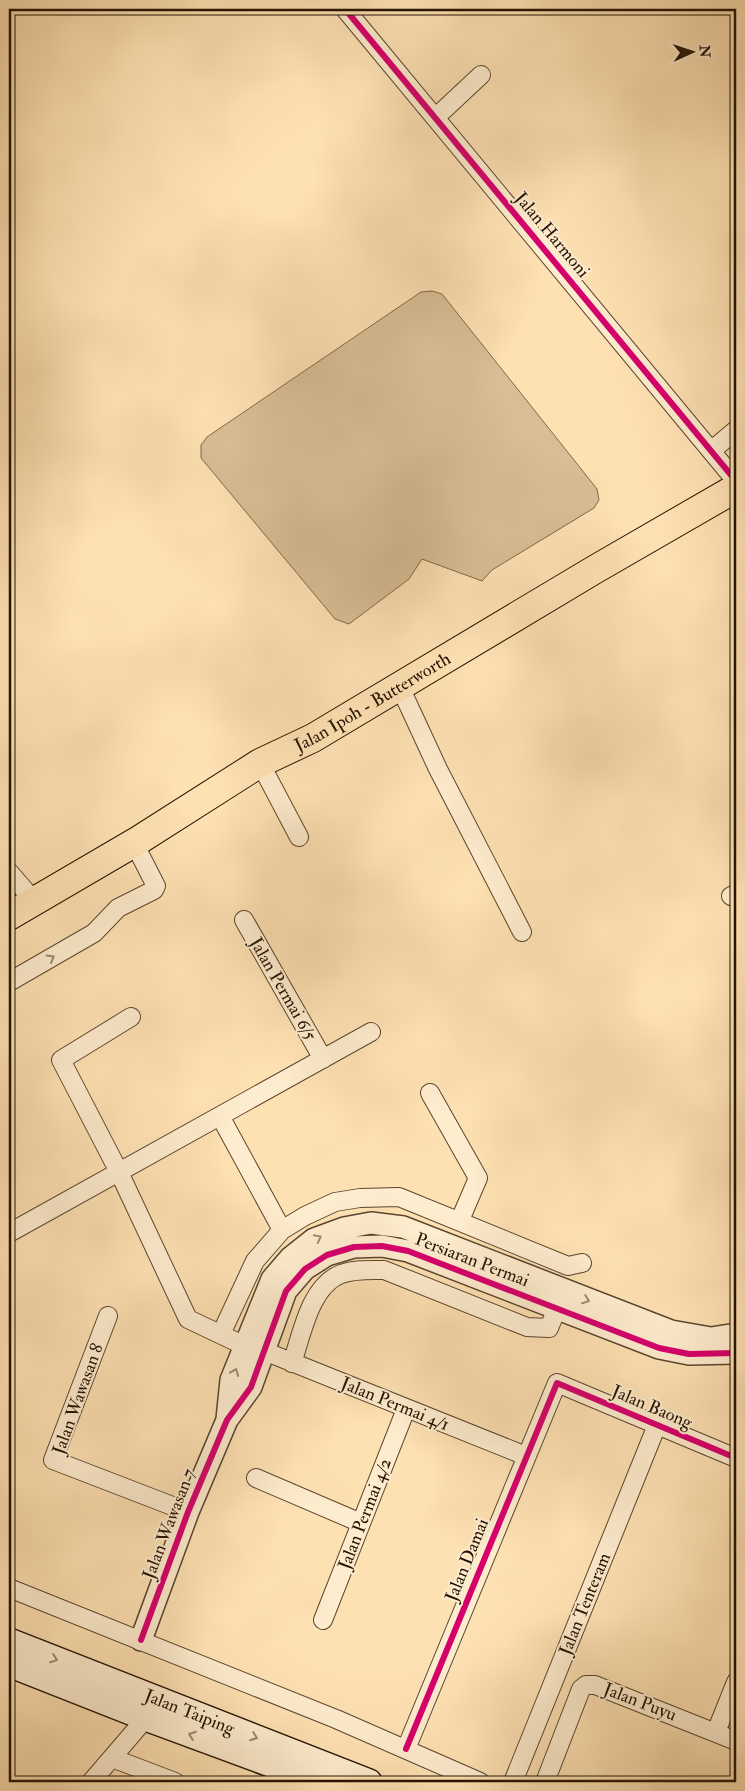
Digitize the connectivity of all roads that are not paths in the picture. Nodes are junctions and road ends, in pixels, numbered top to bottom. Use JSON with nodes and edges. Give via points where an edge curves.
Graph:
{"nodes":[{"id":1,"x":345,"y":9,"type":"edge"},
{"id":2,"x":481,"y":75,"type":"dead end"},
{"id":3,"x":435,"y":118,"type":"junction"},
{"id":4,"x":736,"y":430,"type":"edge"},
{"id":5,"x":711,"y":451,"type":"junction"},
{"id":6,"x":736,"y":481,"type":"edge"},
{"id":7,"x":736,"y":488,"type":"edge"},
{"id":8,"x":400,"y":687,"type":"junction"},
{"id":9,"x":260,"y":763,"type":"junction"},
{"id":10,"x":299,"y":837,"type":"dead end"},
{"id":11,"x":134,"y":843,"type":"junction"},
{"id":12,"x":9,"y":872,"type":"edge"},
{"id":13,"x":34,"y":901,"type":"junction"},
{"id":14,"x":9,"y":916,"type":"edge"},
{"id":15,"x":244,"y":920,"type":"dead end"},
{"id":16,"x":522,"y":932,"type":"dead end"},
{"id":17,"x":9,"y":982,"type":"edge"},
{"id":18,"x":131,"y":1017,"type":"dead end"},
{"id":19,"x":371,"y":1032,"type":"dead end"},
{"id":20,"x":323,"y":1059,"type":"junction"},
{"id":21,"x":430,"y":1093,"type":"dead end"},
{"id":22,"x":220,"y":1116,"type":"junction"},
{"id":23,"x":119,"y":1172,"type":"junction"},
{"id":24,"x":460,"y":1220,"type":"junction"},
{"id":25,"x":282,"y":1230,"type":"junction"},
{"id":26,"x":9,"y":1233,"type":"edge"},
{"id":27,"x":582,"y":1263,"type":"dead end"},
{"id":28,"x":561,"y":1300,"type":"junction"},
{"id":29,"x":108,"y":1316,"type":"dead end"},
{"id":30,"x":221,"y":1334,"type":"junction"},
{"id":31,"x":736,"y":1334,"type":"edge"},
{"id":32,"x":255,"y":1348,"type":"junction"},
{"id":33,"x":736,"y":1353,"type":"edge"},
{"id":34,"x":292,"y":1363,"type":"junction"},
{"id":35,"x":557,"y":1383,"type":"joint"},
{"id":36,"x":406,"y":1409,"type":"junction"},
{"id":37,"x":227,"y":1420,"type":"joint"},
{"id":38,"x":657,"y":1426,"type":"junction"},
{"id":39,"x":526,"y":1456,"type":"junction"},
{"id":40,"x":736,"y":1458,"type":"edge"},
{"id":41,"x":256,"y":1478,"type":"dead end"},
{"id":42,"x":188,"y":1512,"type":"junction"},
{"id":43,"x":361,"y":1523,"type":"junction"},
{"id":44,"x":9,"y":1588,"type":"edge"},
{"id":45,"x":323,"y":1620,"type":"dead end"},
{"id":46,"x":141,"y":1640,"type":"junction"},
{"id":47,"x":9,"y":1641,"type":"edge"},
{"id":48,"x":9,"y":1664,"type":"edge"},
{"id":49,"x":736,"y":1682,"type":"edge"},
{"id":50,"x":146,"y":1718,"type":"junction"},
{"id":51,"x":716,"y":1732,"type":"junction"},
{"id":52,"x":736,"y":1741,"type":"edge"},
{"id":53,"x":406,"y":1749,"type":"junction"},
{"id":54,"x":112,"y":1758,"type":"junction"},
{"id":55,"x":91,"y":1782,"type":"edge"},
{"id":56,"x":175,"y":1782,"type":"edge"},
{"id":57,"x":319,"y":1782,"type":"edge"},
{"id":58,"x":369,"y":1782,"type":"edge"},
{"id":59,"x":480,"y":1782,"type":"edge"},
{"id":60,"x":512,"y":1782,"type":"edge"},
{"id":61,"x":545,"y":1782,"type":"edge"}],
"edges":[{"from":1,"to":3,"type":"street","name":"Jalan Harmoni"},
{"from":2,"to":3,"type":"street"},
{"from":3,"to":5,"type":"street","name":"Jalan Harmoni"},
{"from":4,"to":5,"type":"street"},
{"from":5,"to":6,"type":"street","name":"Jalan Harmoni"},
{"from":7,"to":8,"type":"highway","name":"Jalan Ipoh - Butterworth"},
{"from":8,"to":9,"type":"highway","name":"Jalan Ipoh - Butterworth","via":[[313,738]]},
{"from":8,"to":16,"type":"street","via":[[438,769]]},
{"from":9,"to":10,"type":"street"},
{"from":9,"to":11,"type":"highway","name":"Jalan Ipoh - Butterworth"},
{"from":11,"to":13,"type":"highway","name":"Jalan Ipoh - Butterworth"},
{"from":17,"to":11,"type":"street","one_way":true,"via":[[94,933],[118,908],[156,888]]},
{"from":12,"to":13,"type":"street"},
{"from":13,"to":14,"type":"highway","name":"Jalan Ipoh - Butterworth"},
{"from":15,"to":20,"type":"street","name":"Jalan Permai 6/5"},
{"from":18,"to":23,"type":"street","name":"Jalan Permai 4/1","via":[[61,1060]]},
{"from":19,"to":20,"type":"street"},
{"from":20,"to":22,"type":"street"},
{"from":21,"to":24,"type":"street","via":[[478,1178]]},
{"from":22,"to":23,"type":"street"},
{"from":22,"to":25,"type":"street"},
{"from":23,"to":26,"type":"street"},
{"from":23,"to":30,"type":"street","name":"Jalan Permai 4/1","via":[[188,1319]]},
{"from":24,"to":25,"type":"street","via":[[399,1197],[360,1198],[335,1202]]},
{"from":24,"to":27,"type":"street","via":[[568,1266]]},
{"from":25,"to":30,"type":"street","via":[[255,1261]]},
{"from":28,"to":31,"type":"street","name":"Persiaran Permai","one_way":true,"via":[[671,1332],[711,1338]]},
{"from":28,"to":32,"type":"street","name":"Persiaran Permai","via":[[408,1250],[382,1246],[354,1247],[327,1254],[305,1269],[286,1291]]},
{"from":28,"to":33,"type":"street","name":"Persiaran Permai","via":[[659,1348],[689,1354]]},
{"from":28,"to":34,"type":"street","via":[[549,1328],[528,1327],[384,1270],[342,1274],[326,1282],[313,1300]]},
{"from":29,"to":42,"type":"street","name":"Jalan Wawasan 8","via":[[53,1460]]},
{"from":30,"to":32,"type":"street","name":"Jalan Permai 4/1"},
{"from":32,"to":34,"type":"street","name":"Jalan Permai 4/1"},
{"from":32,"to":37,"type":"street","name":"Persiaran Permai","via":[[251,1387]]},
{"from":34,"to":36,"type":"street","name":"Jalan Permai 4/1"},
{"from":35,"to":38,"type":"street","name":"Jalan Baong"},
{"from":35,"to":39,"type":"street","name":"Jalan Damai"},
{"from":36,"to":39,"type":"street","name":"Jalan Permai 4/1"},
{"from":36,"to":43,"type":"street","name":"Jalan Permai 4/2"},
{"from":37,"to":42,"type":"street","name":"Jalan Wawasan 7"},
{"from":38,"to":40,"type":"street","name":"Jalan Baong"},
{"from":38,"to":60,"type":"street","name":"Jalan Tenteram"},
{"from":39,"to":53,"type":"street","name":"Jalan Damai"},
{"from":41,"to":43,"type":"street"},
{"from":42,"to":46,"type":"street","name":"Jalan Wawasan 7"},
{"from":43,"to":45,"type":"street","name":"Jalan Permai 4/2"},
{"from":44,"to":46,"type":"street"},
{"from":46,"to":53,"type":"street"},
{"from":47,"to":58,"type":"main road","name":"Jalan Taiping","one_way":true},
{"from":48,"to":50,"type":"main road","name":"Jalan Taiping"},
{"from":49,"to":51,"type":"street"},
{"from":50,"to":54,"type":"street"},
{"from":57,"to":50,"type":"main road","name":"Jalan Taiping","one_way":true},
{"from":51,"to":52,"type":"street","name":"Jalan Puyu"},
{"from":51,"to":61,"type":"street","name":"Jalan Puyu","via":[[595,1685],[586,1685],[581,1689]]},
{"from":53,"to":59,"type":"street"},
{"from":54,"to":55,"type":"street"},
{"from":54,"to":56,"type":"street"}]}
